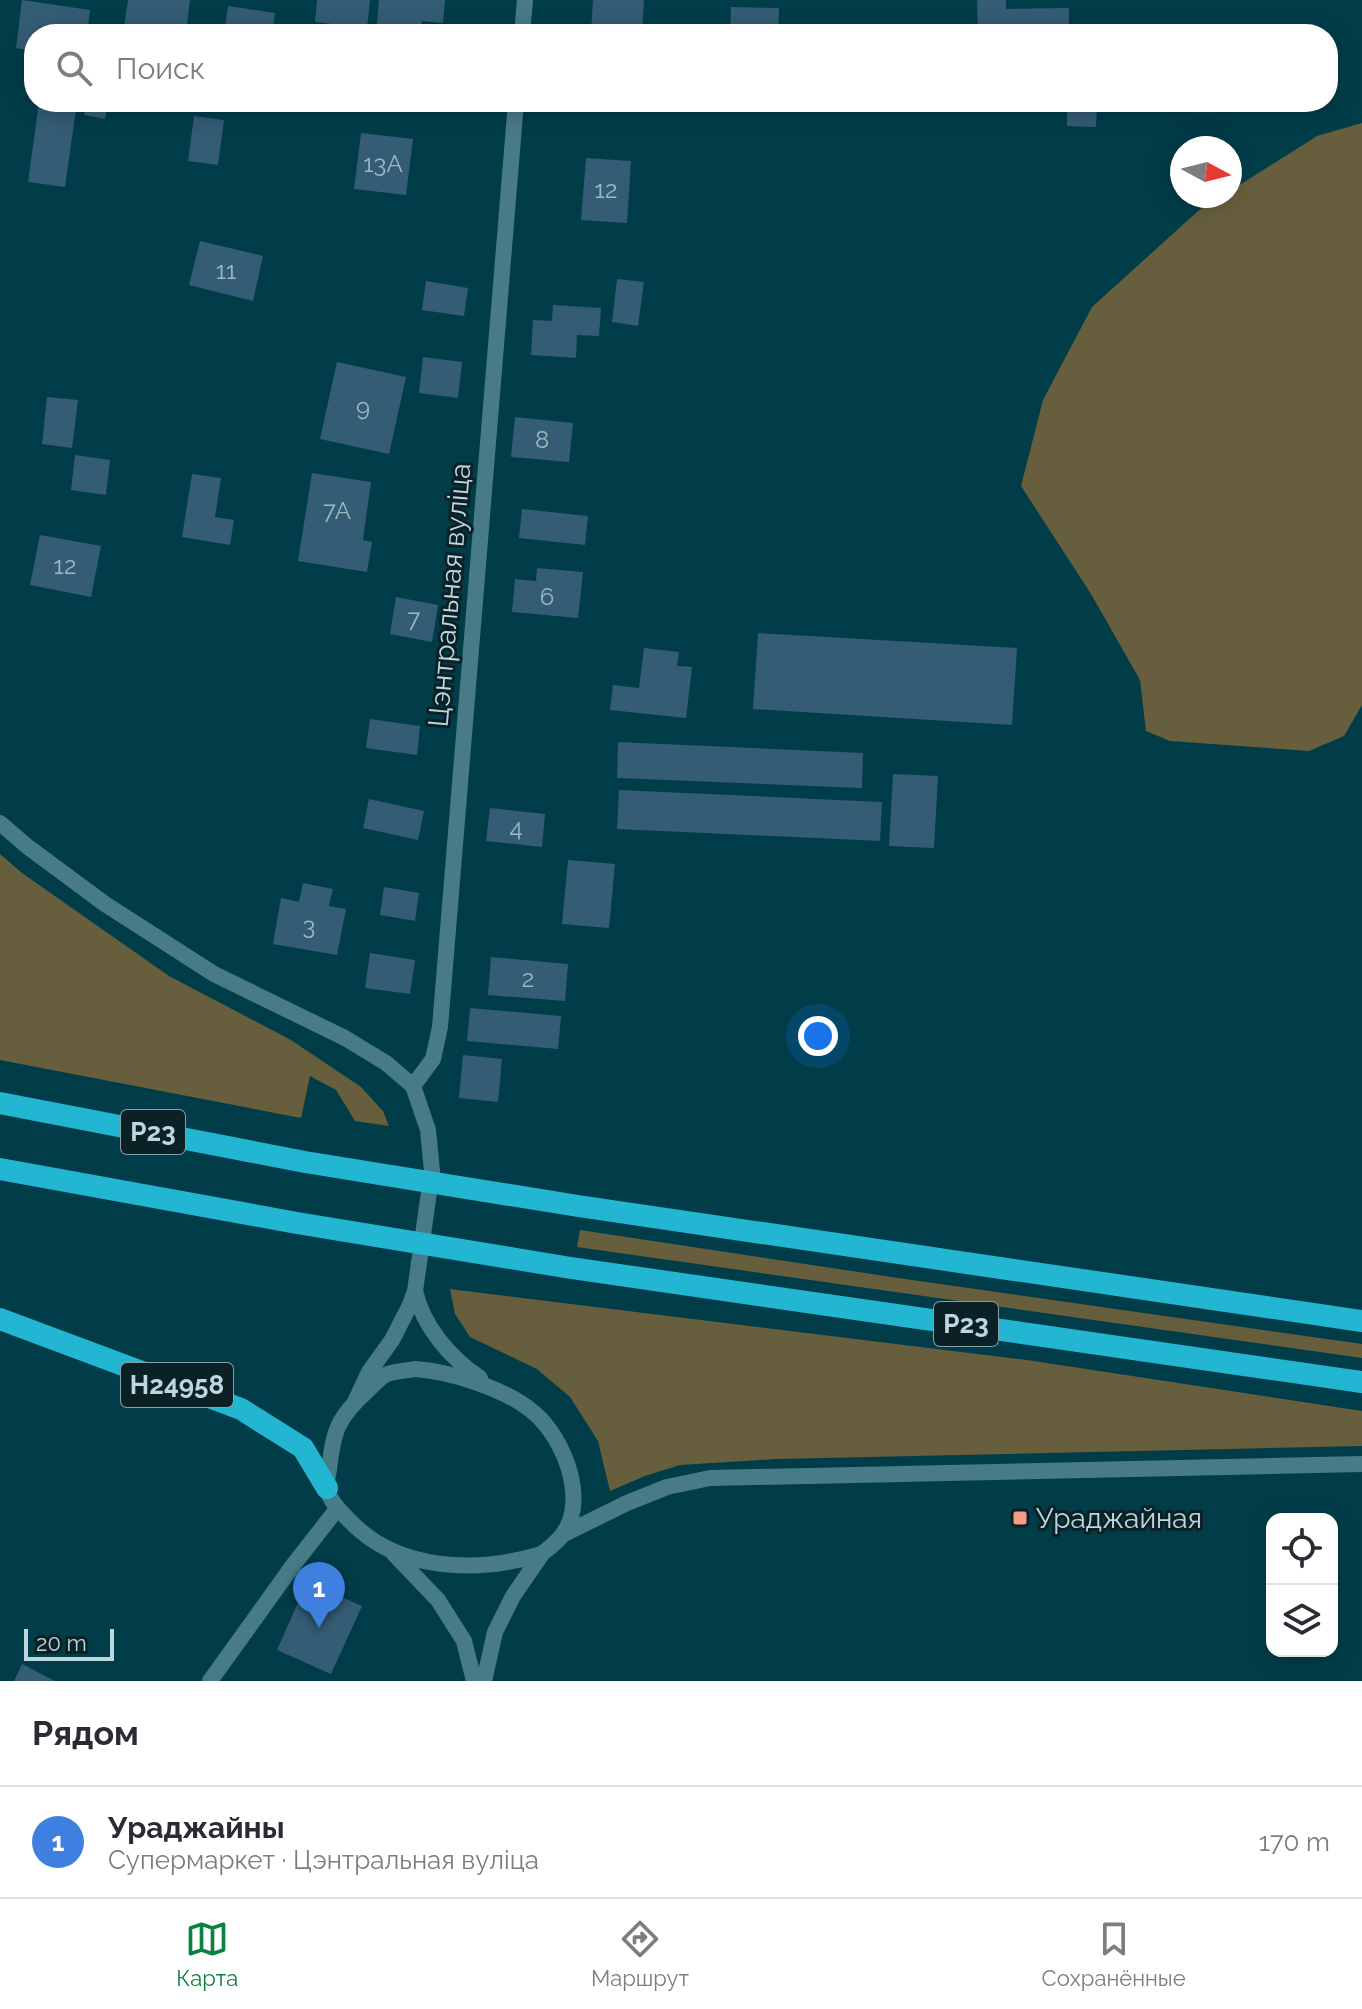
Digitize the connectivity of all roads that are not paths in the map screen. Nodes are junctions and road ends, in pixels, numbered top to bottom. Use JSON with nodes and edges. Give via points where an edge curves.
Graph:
{"nodes":[{"id":1,"x":525,"y":0,"type":"edge"},
{"id":2,"x":523,"y":24,"type":"edge"},
{"id":3,"x":515,"y":112,"type":"edge"},
{"id":4,"x":0,"y":823,"type":"edge"},
{"id":5,"x":413,"y":1086,"type":"junction"},
{"id":6,"x":0,"y":1103,"type":"edge"},
{"id":7,"x":0,"y":1169,"type":"edge"},
{"id":8,"x":415,"y":1291,"type":"junction"},
{"id":9,"x":0,"y":1319,"type":"edge"},
{"id":10,"x":1362,"y":1321,"type":"edge"},
{"id":11,"x":1362,"y":1382,"type":"edge"},
{"id":12,"x":501,"y":1393,"type":"junction"},
{"id":13,"x":355,"y":1402,"type":"junction"},
{"id":14,"x":1362,"y":1464,"type":"edge"},
{"id":15,"x":332,"y":1498,"type":"junction"},
{"id":16,"x":564,"y":1534,"type":"junction"},
{"id":17,"x":393,"y":1553,"type":"junction"},
{"id":18,"x":542,"y":1554,"type":"junction"},
{"id":19,"x":210,"y":1681,"type":"edge"},
{"id":20,"x":474,"y":1681,"type":"edge"},
{"id":21,"x":484,"y":1681,"type":"edge"}],
"edges":[{"from":1,"to":2,"type":"street"},
{"from":3,"to":5,"type":"street","name":"Цэнтральная вуліца","via":[[440,1027],[433,1059]]},
{"from":4,"to":5,"type":"street","via":[[105,904],[214,974],[345,1038]]},
{"from":5,"to":8,"type":"street","via":[[428,1130],[432,1171]]},
{"from":6,"to":10,"type":"highway","number":"Р23","via":[[305,1162],[578,1206]]},
{"from":7,"to":11,"type":"highway","number":"Р23","via":[[571,1268]]},
{"from":8,"to":12,"type":"street","via":[[435,1335],[464,1368]]},
{"from":8,"to":13,"type":"street"},
{"from":9,"to":15,"type":"highway","number":"Н24958","via":[[241,1409],[303,1448]]},
{"from":12,"to":13,"type":"street","via":[[436,1370],[415,1369],[385,1375]]},
{"from":12,"to":16,"type":"street","via":[[533,1411],[567,1459],[573,1490]]},
{"from":13,"to":15,"type":"street","via":[[333,1437]]},
{"from":14,"to":16,"type":"street","number":"Н24958","via":[[710,1478],[667,1487]]},
{"from":15,"to":17,"type":"street","number":"Н24958","via":[[365,1537]]},
{"from":15,"to":19,"type":"street","via":[[294,1564]]},
{"from":16,"to":18,"type":"street","number":"Н24958"},
{"from":17,"to":18,"type":"street","number":"Н24958","via":[[425,1562],[489,1566]]},
{"from":17,"to":20,"type":"street","number":"Н24958","via":[[444,1609],[464,1641]]},
{"from":18,"to":21,"type":"street","number":"Н24958","via":[[495,1632]]}]}
